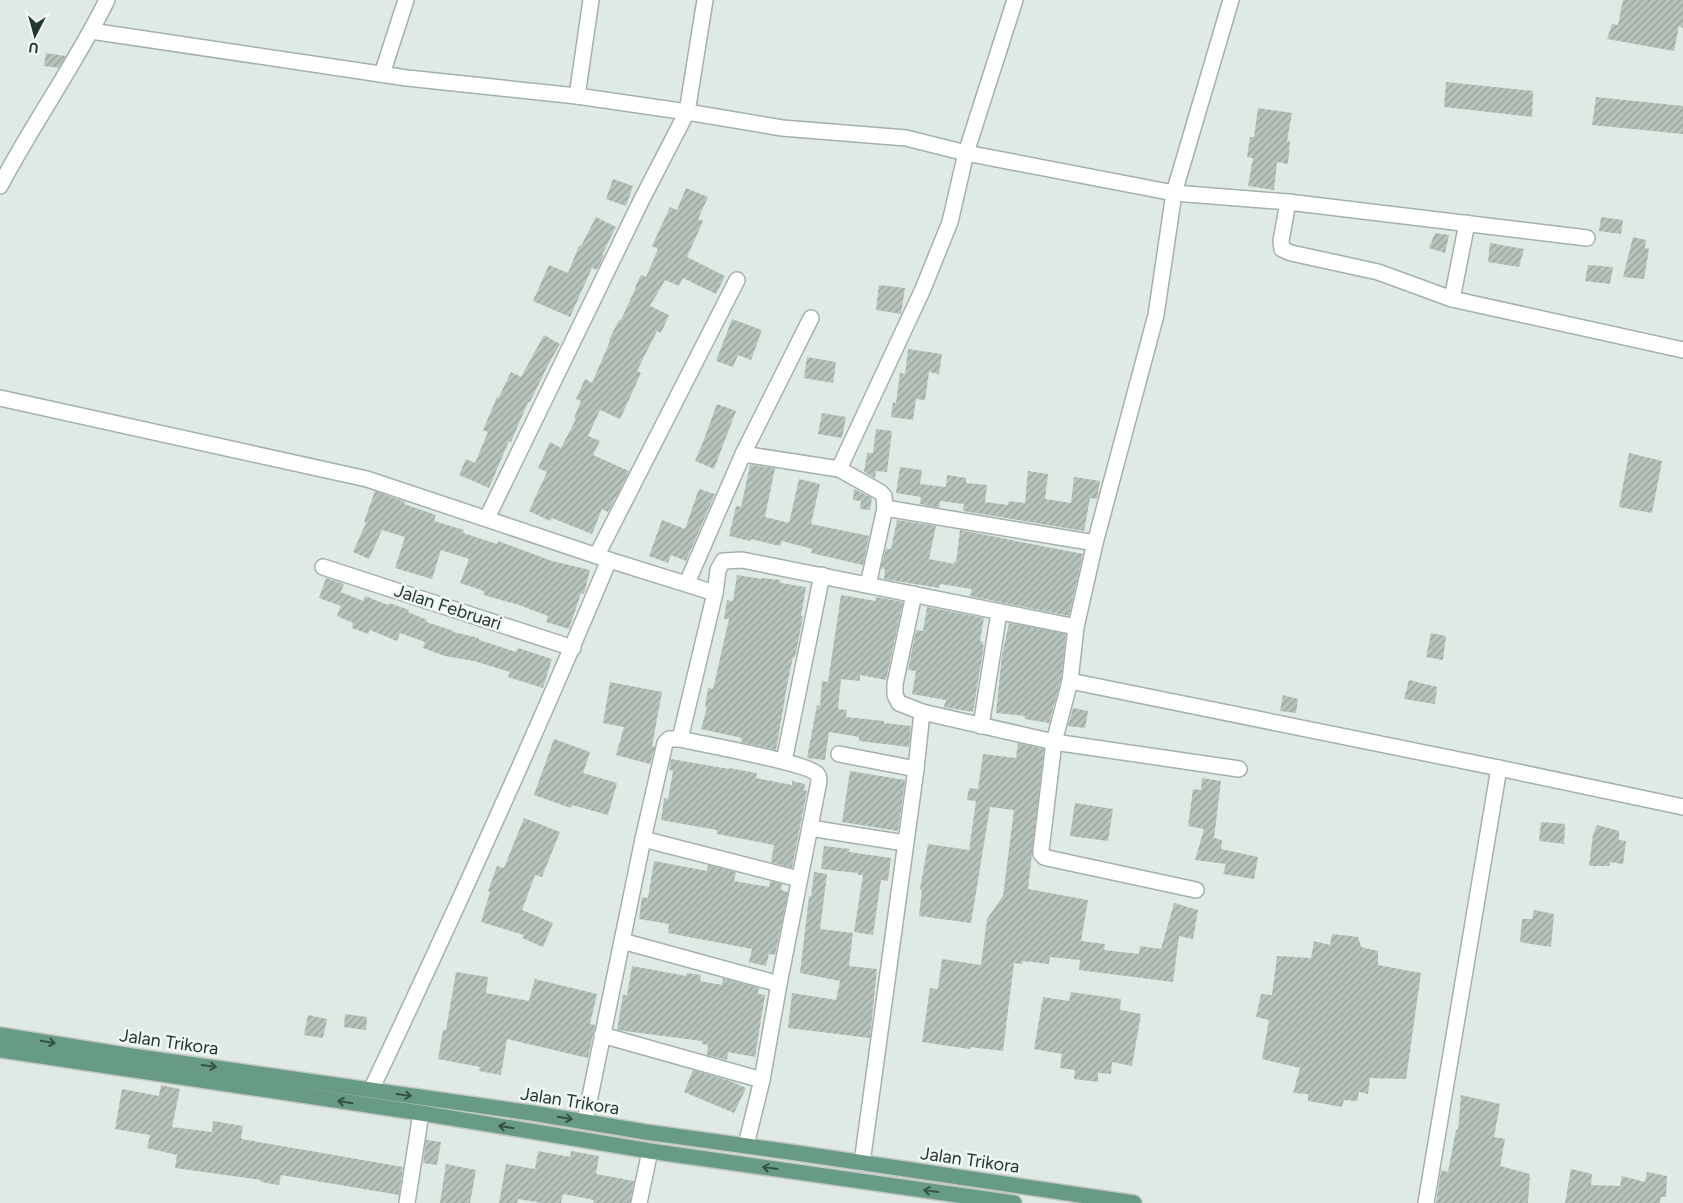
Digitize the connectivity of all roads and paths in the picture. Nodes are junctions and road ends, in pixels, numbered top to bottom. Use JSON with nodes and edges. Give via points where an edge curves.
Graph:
{"nodes":[{"id":1,"x":107,"y":0,"type":"edge"},
{"id":2,"x":406,"y":0,"type":"edge"},
{"id":3,"x":591,"y":0,"type":"edge"},
{"id":4,"x":705,"y":0,"type":"edge"},
{"id":5,"x":1015,"y":0,"type":"edge"},
{"id":6,"x":1231,"y":0,"type":"edge"},
{"id":7,"x":91,"y":31,"type":"junction"},
{"id":8,"x":382,"y":74,"type":"junction"},
{"id":9,"x":577,"y":96,"type":"junction"},
{"id":10,"x":687,"y":112,"type":"junction"},
{"id":11,"x":966,"y":153,"type":"junction"},
{"id":12,"x":0,"y":186,"type":"edge"},
{"id":13,"x":1174,"y":192,"type":"junction"},
{"id":14,"x":1288,"y":202,"type":"junction"},
{"id":15,"x":1467,"y":223,"type":"junction"},
{"id":16,"x":1587,"y":238,"type":"dead end"},
{"id":17,"x":738,"y":280,"type":"dead end"},
{"id":18,"x":1452,"y":299,"type":"junction"},
{"id":19,"x":811,"y":318,"type":"dead end"},
{"id":20,"x":1683,"y":350,"type":"edge"},
{"id":21,"x":0,"y":398,"type":"edge"},
{"id":22,"x":744,"y":454,"type":"junction"},
{"id":23,"x":839,"y":469,"type":"junction"},
{"id":24,"x":885,"y":508,"type":"junction"},
{"id":25,"x":487,"y":518,"type":"junction"},
{"id":26,"x":1095,"y":543,"type":"junction"},
{"id":27,"x":603,"y":558,"type":"junction"},
{"id":28,"x":323,"y":567,"type":"dead end"},
{"id":29,"x":822,"y":576,"type":"junction"},
{"id":30,"x":687,"y":583,"type":"junction"},
{"id":31,"x":868,"y":585,"type":"junction"},
{"id":32,"x":715,"y":593,"type":"junction"},
{"id":33,"x":914,"y":594,"type":"junction"},
{"id":34,"x":998,"y":612,"type":"junction"},
{"id":35,"x":1076,"y":627,"type":"junction"},
{"id":36,"x":572,"y":648,"type":"junction"},
{"id":37,"x":1070,"y":681,"type":"junction"},
{"id":38,"x":922,"y":712,"type":"junction"},
{"id":39,"x":981,"y":726,"type":"junction"},
{"id":40,"x":680,"y":739,"type":"junction"},
{"id":41,"x":1054,"y":742,"type":"junction"},
{"id":42,"x":839,"y":754,"type":"dead end"},
{"id":43,"x":784,"y":761,"type":"junction"},
{"id":44,"x":1499,"y":768,"type":"junction"},
{"id":45,"x":916,"y":769,"type":"junction"},
{"id":46,"x":1239,"y":770,"type":"dead end"},
{"id":47,"x":1683,"y":807,"type":"edge"},
{"id":48,"x":816,"y":829,"type":"dead end"},
{"id":49,"x":643,"y":839,"type":"junction"},
{"id":50,"x":905,"y":843,"type":"junction"},
{"id":51,"x":799,"y":879,"type":"junction"},
{"id":52,"x":1196,"y":890,"type":"dead end"},
{"id":53,"x":622,"y":941,"type":"junction"},
{"id":54,"x":779,"y":984,"type":"junction"},
{"id":55,"x":0,"y":1035,"type":"edge"},
{"id":56,"x":602,"y":1035,"type":"junction"},
{"id":57,"x":0,"y":1050,"type":"edge"},
{"id":58,"x":762,"y":1080,"type":"junction"},
{"id":59,"x":371,"y":1090,"type":"junction"},
{"id":60,"x":421,"y":1113,"type":"junction"},
{"id":61,"x":532,"y":1113,"type":"junction"},
{"id":62,"x":585,"y":1121,"type":"junction"},
{"id":63,"x":528,"y":1131,"type":"junction"},
{"id":64,"x":746,"y":1145,"type":"junction"},
{"id":65,"x":650,"y":1151,"type":"junction"},
{"id":66,"x":862,"y":1163,"type":"junction"},
{"id":67,"x":407,"y":1203,"type":"edge"},
{"id":68,"x":639,"y":1203,"type":"edge"},
{"id":69,"x":1014,"y":1203,"type":"edge"},
{"id":70,"x":1134,"y":1203,"type":"edge"},
{"id":71,"x":1426,"y":1203,"type":"edge"}],
"edges":[{"from":1,"to":7,"type":"street"},
{"from":2,"to":8,"type":"street"},
{"from":3,"to":9,"type":"street"},
{"from":4,"to":10,"type":"street"},
{"from":5,"to":11,"type":"street"},
{"from":6,"to":13,"type":"street"},
{"from":7,"to":8,"type":"street"},
{"from":7,"to":12,"type":"street"},
{"from":8,"to":9,"type":"street"},
{"from":9,"to":10,"type":"street"},
{"from":10,"to":11,"type":"street","via":[[782,128],[906,138]]},
{"from":10,"to":25,"type":"street"},
{"from":11,"to":13,"type":"street"},
{"from":11,"to":23,"type":"street","via":[[950,222],[923,289]]},
{"from":13,"to":14,"type":"street"},
{"from":13,"to":26,"type":"street","via":[[1156,315]]},
{"from":14,"to":15,"type":"street"},
{"from":14,"to":18,"type":"street","via":[[1282,248],[1378,272]]},
{"from":15,"to":16,"type":"street"},
{"from":15,"to":18,"type":"street"},
{"from":17,"to":27,"type":"street"},
{"from":18,"to":20,"type":"street"},
{"from":19,"to":22,"type":"street"},
{"from":21,"to":25,"type":"street","via":[[367,478]]},
{"from":22,"to":23,"type":"street"},
{"from":22,"to":30,"type":"street"},
{"from":23,"to":24,"type":"street","via":[[880,492],[884,496]]},
{"from":24,"to":26,"type":"street"},
{"from":24,"to":31,"type":"street"},
{"from":25,"to":27,"type":"street"},
{"from":26,"to":35,"type":"street"},
{"from":27,"to":30,"type":"street"},
{"from":27,"to":36,"type":"street"},
{"from":28,"to":36,"type":"street","name":"Jalan Februari"},
{"from":29,"to":31,"type":"street"},
{"from":29,"to":32,"type":"street","via":[[730,559],[722,561],[718,570]]},
{"from":29,"to":43,"type":"street"},
{"from":30,"to":32,"type":"street"},
{"from":31,"to":33,"type":"street"},
{"from":32,"to":40,"type":"street"},
{"from":33,"to":34,"type":"street"},
{"from":33,"to":38,"type":"street","via":[[895,695],[899,703]]},
{"from":34,"to":35,"type":"street"},
{"from":34,"to":39,"type":"street"},
{"from":35,"to":37,"type":"street"},
{"from":36,"to":59,"type":"street","via":[[440,945]]},
{"from":37,"to":41,"type":"street"},
{"from":37,"to":44,"type":"street"},
{"from":38,"to":39,"type":"street"},
{"from":38,"to":45,"type":"street"},
{"from":39,"to":41,"type":"street"},
{"from":40,"to":43,"type":"street"},
{"from":40,"to":49,"type":"street","via":[[669,739],[665,743]]},
{"from":41,"to":46,"type":"street"},
{"from":41,"to":52,"type":"street","via":[[1041,854]]},
{"from":42,"to":45,"type":"street"},
{"from":43,"to":51,"type":"street","via":[[813,771],[820,781]]},
{"from":44,"to":47,"type":"street"},
{"from":44,"to":71,"type":"street"},
{"from":45,"to":50,"type":"street"},
{"from":48,"to":50,"type":"street"},
{"from":49,"to":51,"type":"street"},
{"from":49,"to":53,"type":"street"},
{"from":50,"to":66,"type":"street"},
{"from":51,"to":54,"type":"street"},
{"from":53,"to":54,"type":"street"},
{"from":53,"to":56,"type":"street"},
{"from":54,"to":58,"type":"street"},
{"from":55,"to":59,"type":"main road","name":"Jalan Trikora","one_way":true},
{"from":56,"to":58,"type":"street"},
{"from":56,"to":62,"type":"street"},
{"from":60,"to":57,"type":"main road","name":"Jalan Trikora","one_way":true},
{"from":58,"to":64,"type":"street"},
{"from":59,"to":61,"type":"main road","name":"Jalan Trikora","one_way":true},
{"from":63,"to":60,"type":"main road","name":"Jalan Trikora","one_way":true},
{"from":60,"to":67,"type":"street"},
{"from":61,"to":62,"type":"main road","name":"Jalan Trikora","one_way":true},
{"from":61,"to":63,"type":"main road"},
{"from":62,"to":64,"type":"main road","name":"Jalan Trikora"},
{"from":63,"to":65,"type":"main road","name":"Jalan Trikora"},
{"from":64,"to":66,"type":"main road","name":"Jalan Trikora"},
{"from":65,"to":68,"type":"street"},
{"from":69,"to":65,"type":"main road","name":"Jalan Trikora","one_way":true},
{"from":66,"to":70,"type":"main road","name":"Jalan Trikora"}]}
